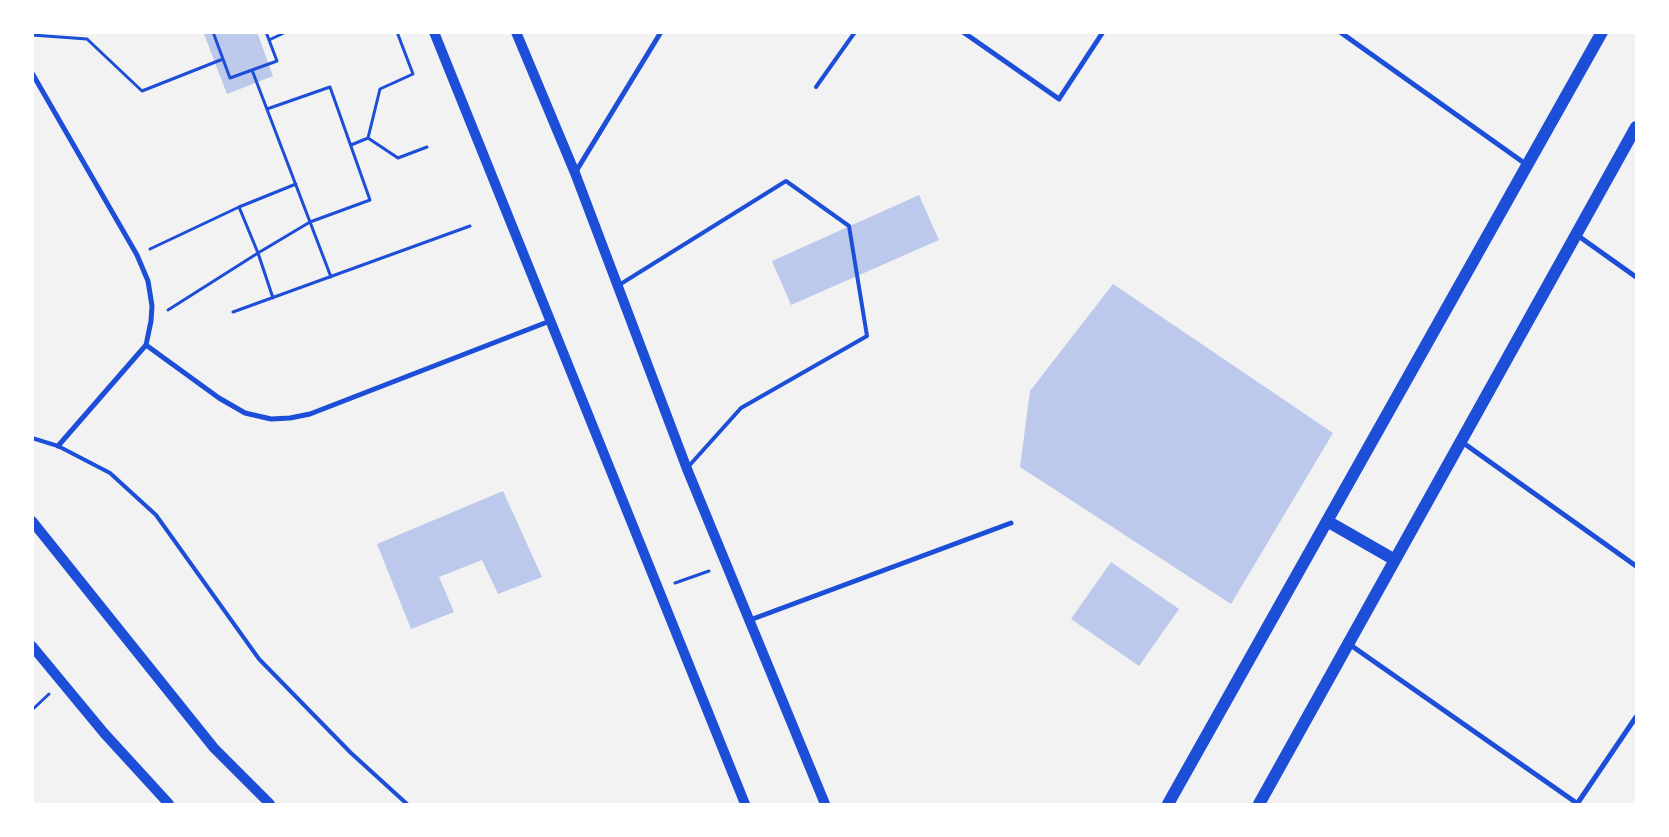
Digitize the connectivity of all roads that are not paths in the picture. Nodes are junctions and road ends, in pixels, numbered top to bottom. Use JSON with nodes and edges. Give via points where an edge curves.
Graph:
{"nodes":[{"id":1,"x":434,"y":32,"type":"edge"},
{"id":2,"x":516,"y":32,"type":"edge"},
{"id":3,"x":661,"y":32,"type":"edge"},
{"id":4,"x":856,"y":32,"type":"edge"},
{"id":5,"x":963,"y":32,"type":"edge"},
{"id":6,"x":1103,"y":32,"type":"edge"},
{"id":7,"x":1340,"y":32,"type":"edge"},
{"id":8,"x":1602,"y":32,"type":"edge"},
{"id":9,"x":32,"y":73,"type":"edge"},
{"id":10,"x":816,"y":87,"type":"dead end"},
{"id":11,"x":1636,"y":127,"type":"edge"},
{"id":12,"x":1528,"y":165,"type":"junction"},
{"id":13,"x":575,"y":173,"type":"junction"},
{"id":14,"x":1577,"y":234,"type":"junction"},
{"id":15,"x":1636,"y":277,"type":"edge"},
{"id":16,"x":618,"y":285,"type":"junction"},
{"id":17,"x":550,"y":321,"type":"junction"},
{"id":18,"x":146,"y":345,"type":"junction"},
{"id":19,"x":32,"y":438,"type":"edge"},
{"id":20,"x":1461,"y":442,"type":"junction"},
{"id":21,"x":58,"y":446,"type":"junction"},
{"id":22,"x":687,"y":469,"type":"junction"},
{"id":23,"x":32,"y":521,"type":"edge"},
{"id":24,"x":1327,"y":521,"type":"junction"},
{"id":25,"x":1011,"y":523,"type":"dead end"},
{"id":26,"x":1395,"y":560,"type":"junction"},
{"id":27,"x":1636,"y":566,"type":"edge"},
{"id":28,"x":749,"y":620,"type":"junction"},
{"id":29,"x":1349,"y":644,"type":"junction"},
{"id":30,"x":32,"y":646,"type":"edge"},
{"id":31,"x":1636,"y":718,"type":"edge"},
{"id":32,"x":169,"y":804,"type":"edge"},
{"id":33,"x":270,"y":804,"type":"edge"},
{"id":34,"x":407,"y":804,"type":"edge"},
{"id":35,"x":745,"y":804,"type":"edge"},
{"id":36,"x":825,"y":804,"type":"edge"},
{"id":37,"x":1168,"y":804,"type":"edge"},
{"id":38,"x":1259,"y":804,"type":"edge"},
{"id":39,"x":1577,"y":804,"type":"edge"}],
"edges":[{"from":1,"to":17,"type":"main road"},
{"from":2,"to":13,"type":"main road"},
{"from":3,"to":13,"type":"street"},
{"from":4,"to":10,"type":"lane"},
{"from":5,"to":6,"type":"street","via":[[1058,99]]},
{"from":7,"to":12,"type":"street"},
{"from":8,"to":12,"type":"main road"},
{"from":9,"to":18,"type":"street","via":[[137,255],[148,281],[152,306]]},
{"from":11,"to":14,"type":"main road"},
{"from":12,"to":24,"type":"main road"},
{"from":13,"to":16,"type":"main road"},
{"from":14,"to":15,"type":"street"},
{"from":14,"to":20,"type":"main road"},
{"from":16,"to":22,"type":"main road"},
{"from":16,"to":22,"type":"lane","via":[[786,181],[849,226],[867,336],[741,408]]},
{"from":17,"to":18,"type":"street","via":[[310,414],[290,418],[271,419],[245,413]]},
{"from":17,"to":35,"type":"main road"},
{"from":18,"to":21,"type":"street"},
{"from":19,"to":21,"type":"lane"},
{"from":20,"to":26,"type":"main road"},
{"from":20,"to":27,"type":"street"},
{"from":21,"to":34,"type":"lane","via":[[110,474],[156,516],[259,659],[351,753]]},
{"from":22,"to":28,"type":"main road"},
{"from":23,"to":33,"type":"main road","via":[[214,748]]},
{"from":24,"to":26,"type":"main road"},
{"from":24,"to":37,"type":"main road"},
{"from":25,"to":28,"type":"street"},
{"from":26,"to":29,"type":"main road"},
{"from":28,"to":36,"type":"main road"},
{"from":29,"to":38,"type":"main road"},
{"from":29,"to":39,"type":"street"},
{"from":30,"to":32,"type":"main road","via":[[104,733]]},
{"from":31,"to":39,"type":"street"}]}
